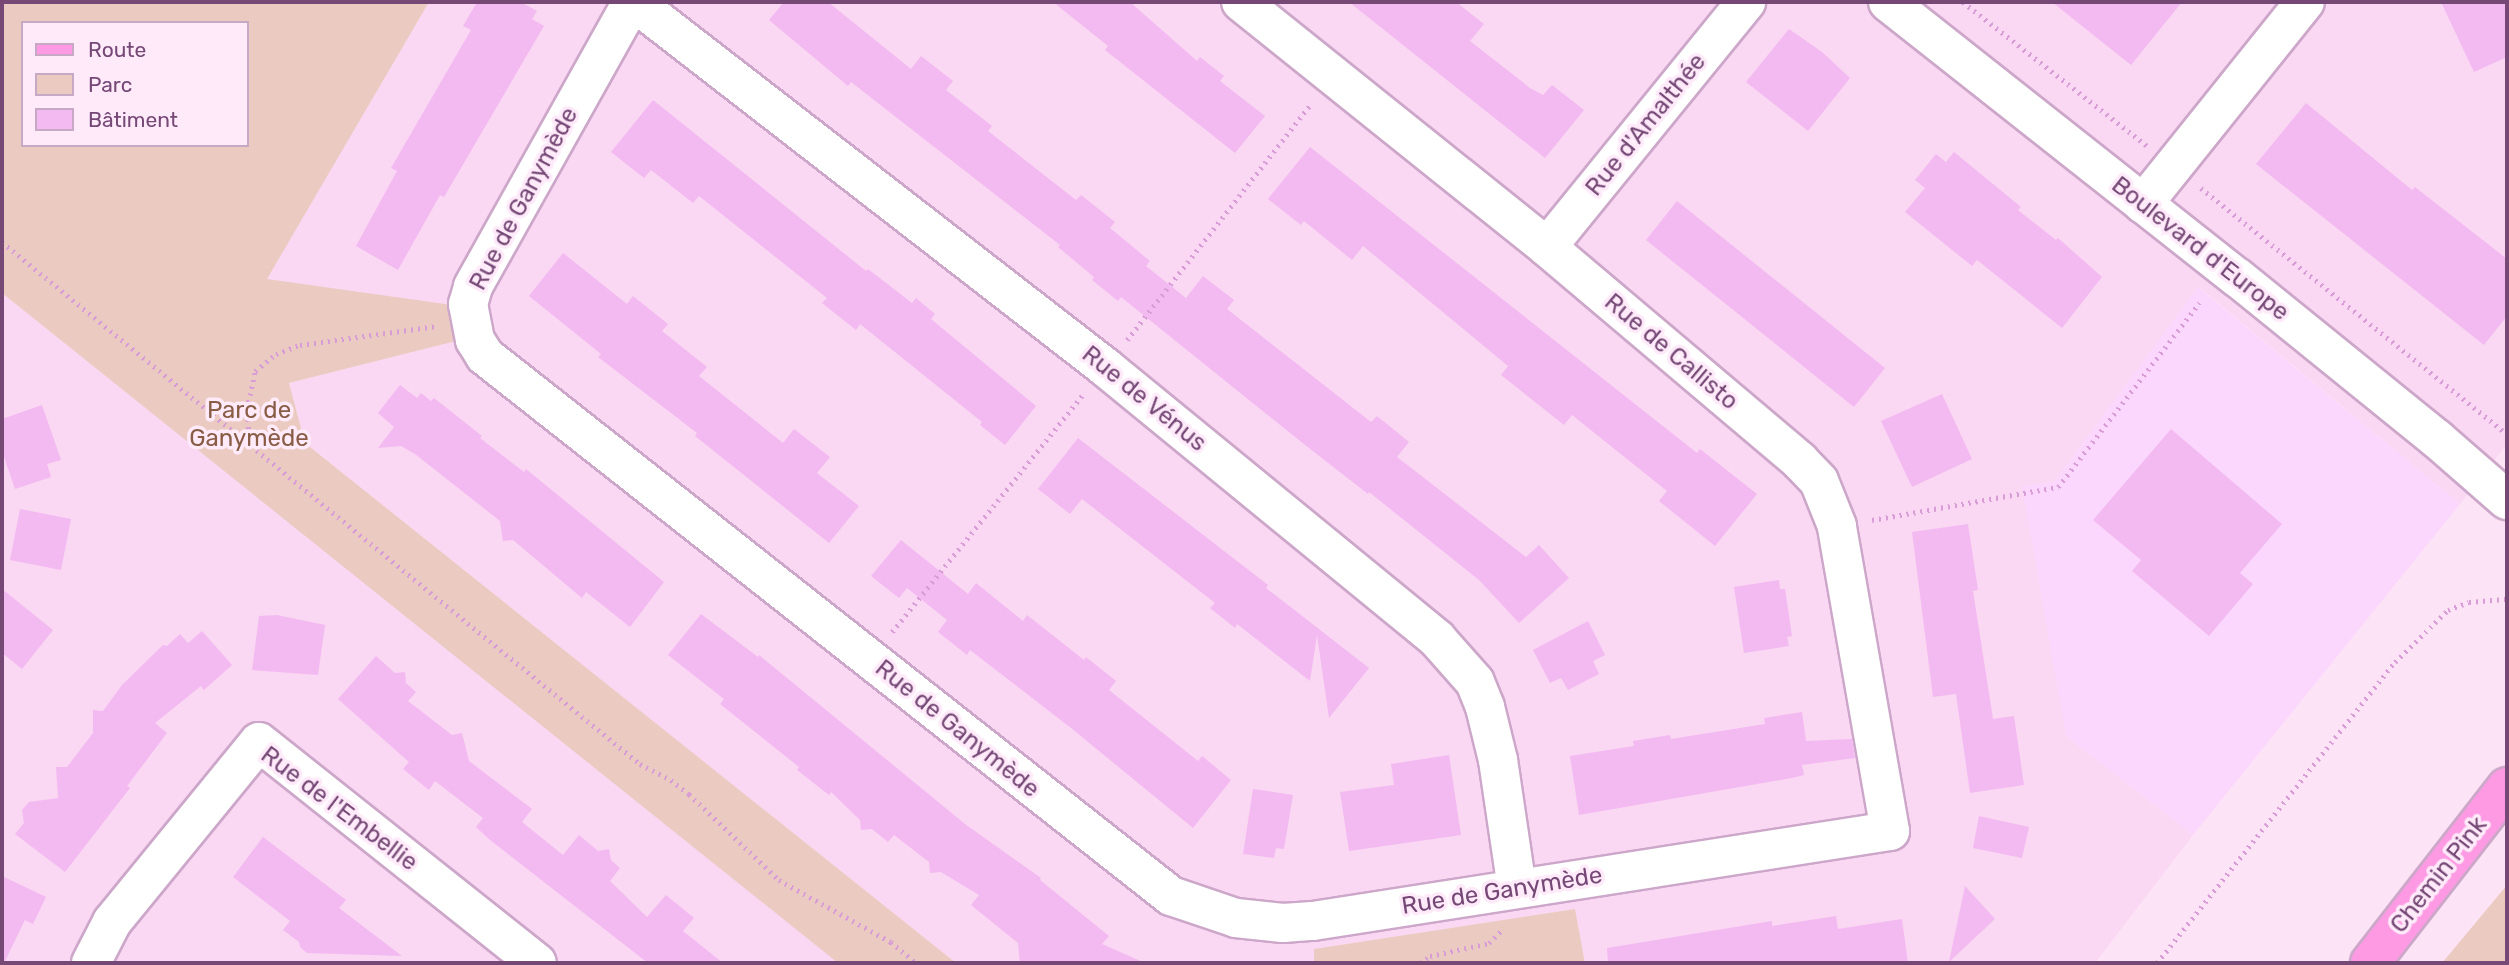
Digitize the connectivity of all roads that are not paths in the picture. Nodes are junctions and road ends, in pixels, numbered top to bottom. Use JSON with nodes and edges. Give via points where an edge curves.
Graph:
{"nodes":[{"id":1,"x":633,"y":2,"type":"edge"},
{"id":2,"x":1241,"y":2,"type":"edge"},
{"id":3,"x":1746,"y":2,"type":"edge"},
{"id":4,"x":1888,"y":2,"type":"edge"},
{"id":5,"x":2305,"y":2,"type":"edge"},
{"id":6,"x":2143,"y":204,"type":"junction"},
{"id":7,"x":1547,"y":247,"type":"junction"},
{"id":8,"x":2507,"y":500,"type":"edge"},
{"id":9,"x":2507,"y":787,"type":"edge"},
{"id":10,"x":1890,"y":831,"type":"joint"},
{"id":11,"x":1517,"y":888,"type":"junction"},
{"id":12,"x":91,"y":963,"type":"edge"},
{"id":13,"x":537,"y":963,"type":"edge"},
{"id":14,"x":2370,"y":963,"type":"edge"}],
"edges":[{"from":1,"to":11,"type":"street","name":"Rue de Vénus","via":[[1105,368],[1437,639],[1475,682],[1485,707],[1498,760]]},
{"from":1,"to":11,"type":"street","name":"Rue de Ganymède","via":[[473,287],[469,322],[485,356],[1171,896],[1236,918],[1283,923]]},
{"from":2,"to":7,"type":"street","name":"Rue de Callisto"},
{"from":3,"to":7,"type":"street","name":"Rue d'Amalthée"},
{"from":4,"to":6,"type":"street","name":"Boulevard d'Europe"},
{"from":5,"to":6,"type":"street"},
{"from":6,"to":8,"type":"street","name":"Boulevard d'Europe","via":[[2427,430]]},
{"from":7,"to":10,"type":"street","name":"Rue de Callisto","via":[[1819,481],[1836,526]]},
{"from":9,"to":14,"type":"main road","name":"Chemin Pink"},
{"from":10,"to":11,"type":"street","name":"Rue de Ganymède"},
{"from":12,"to":13,"type":"street","name":"Rue de l'Embellie","via":[[112,922],[259,742]]}]}
